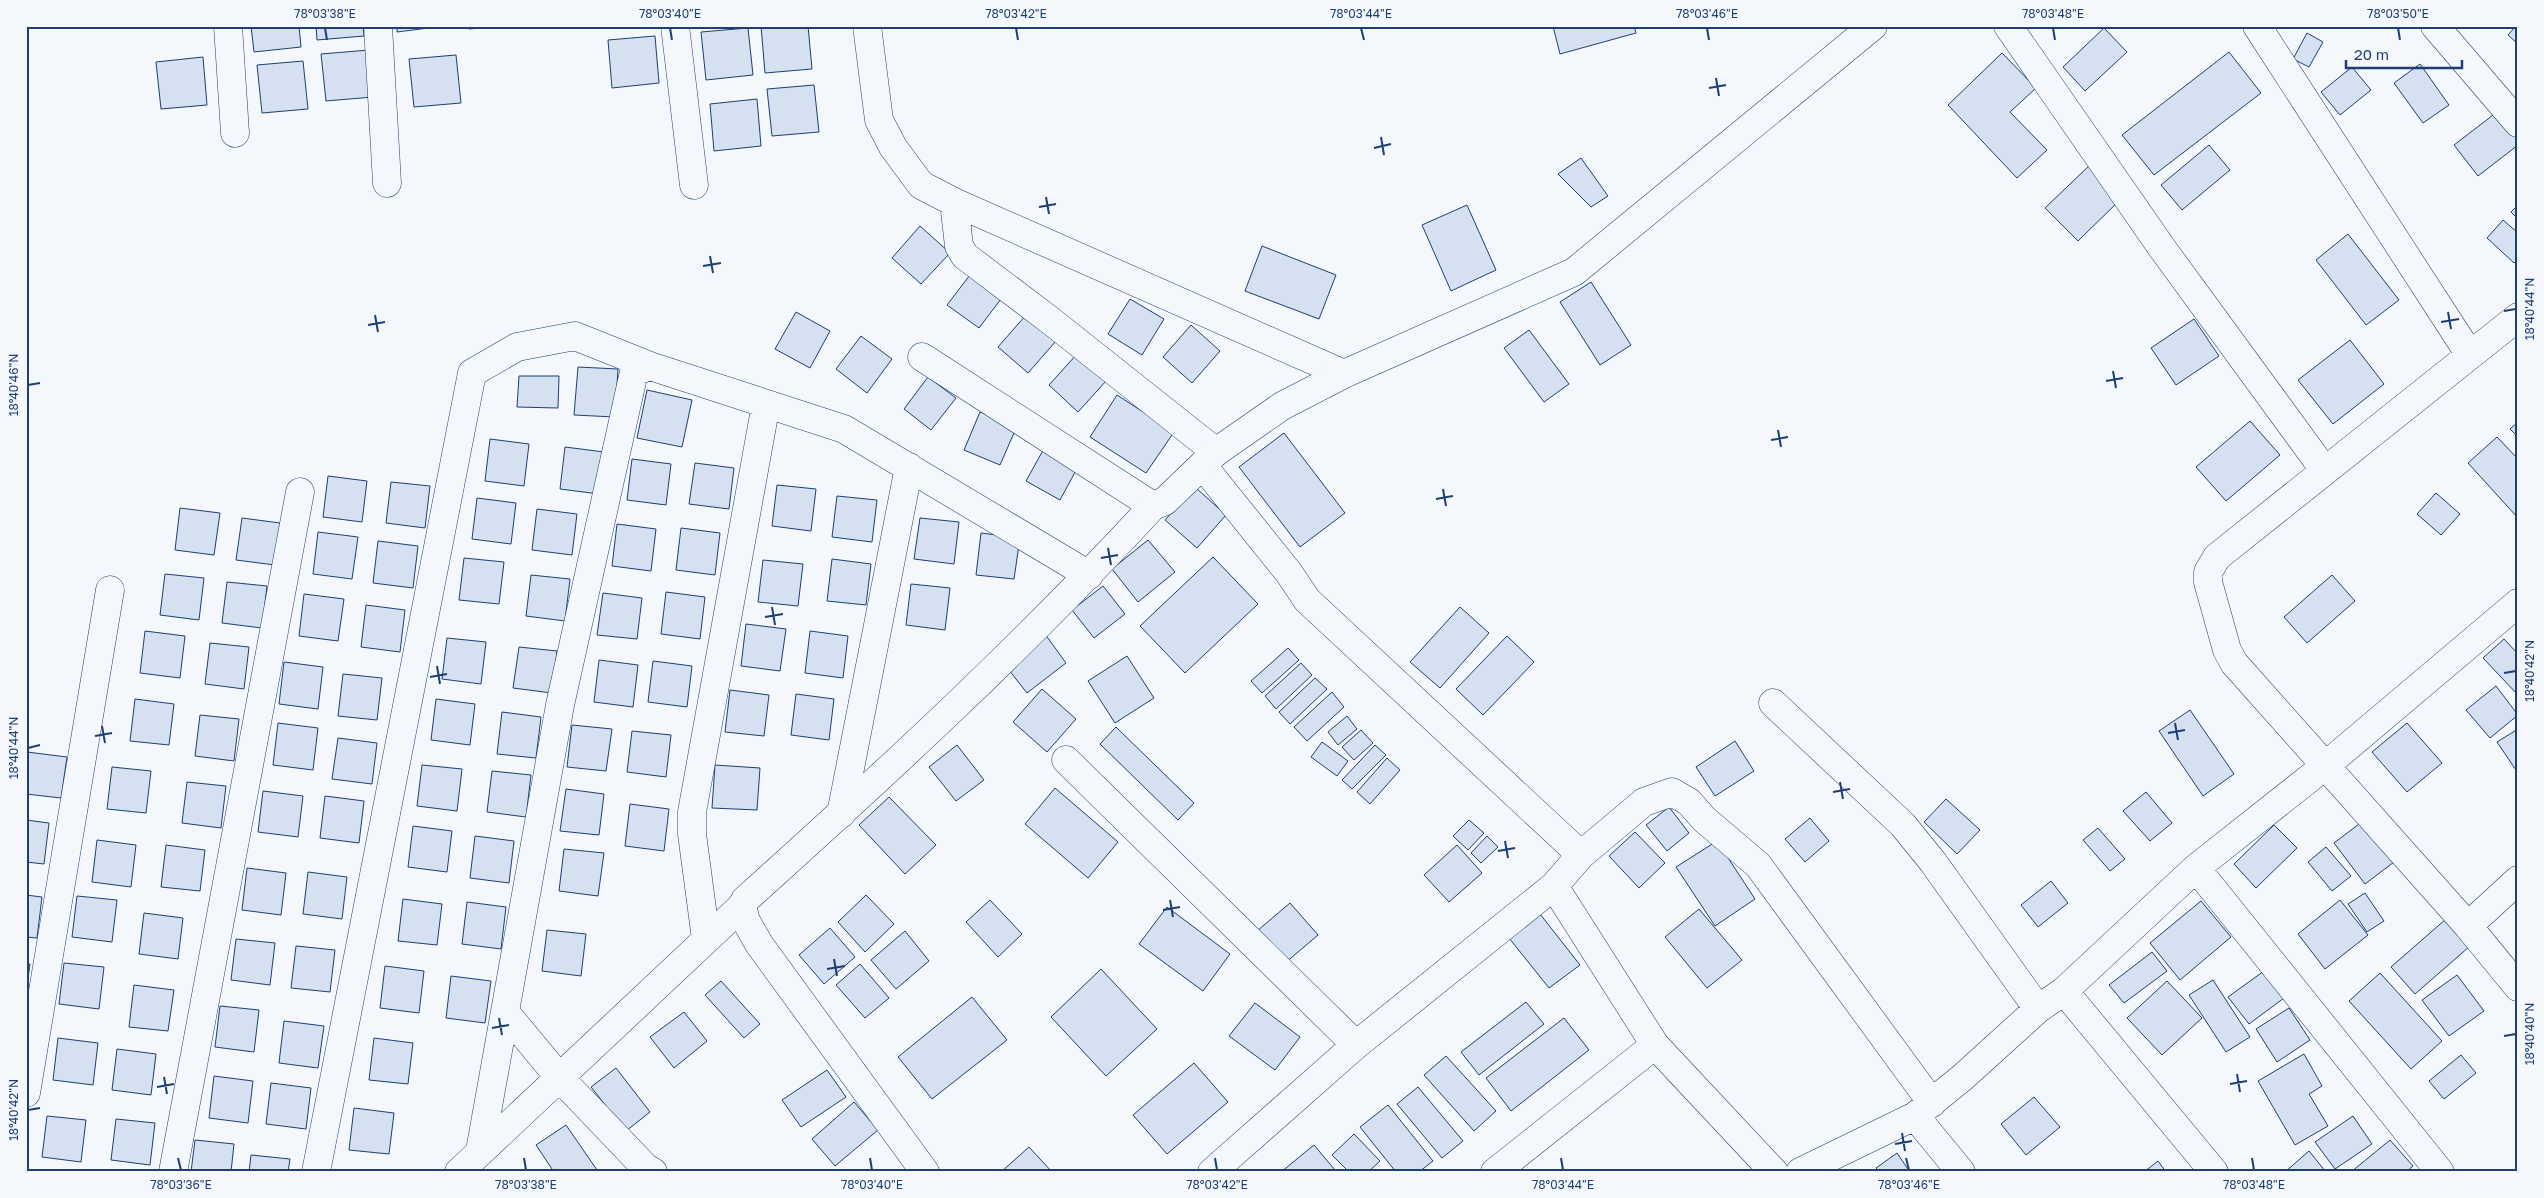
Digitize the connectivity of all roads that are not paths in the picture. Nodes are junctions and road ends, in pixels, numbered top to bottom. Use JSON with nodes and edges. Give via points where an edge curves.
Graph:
{"nodes":[{"id":1,"x":228,"y":26,"type":"edge"},
{"id":2,"x":378,"y":26,"type":"edge"},
{"id":3,"x":676,"y":26,"type":"edge"},
{"id":4,"x":867,"y":26,"type":"edge"},
{"id":5,"x":1873,"y":26,"type":"edge"},
{"id":6,"x":2008,"y":26,"type":"edge"},
{"id":7,"x":2257,"y":26,"type":"edge"},
{"id":8,"x":2435,"y":26,"type":"edge"},
{"id":9,"x":2518,"y":124,"type":"edge"},
{"id":10,"x":235,"y":133,"type":"dead end"},
{"id":11,"x":387,"y":183,"type":"dead end"},
{"id":12,"x":694,"y":186,"type":"dead end"},
{"id":13,"x":954,"y":202,"type":"junction"},
{"id":14,"x":2518,"y":317,"type":"edge"},
{"id":15,"x":2470,"y":355,"type":"junction"},
{"id":16,"x":922,"y":357,"type":"dead end"},
{"id":17,"x":650,"y":366,"type":"junction"},
{"id":18,"x":1344,"y":374,"type":"junction"},
{"id":19,"x":766,"y":404,"type":"junction"},
{"id":20,"x":1210,"y":459,"type":"junction"},
{"id":21,"x":909,"y":467,"type":"junction"},
{"id":22,"x":2325,"y":471,"type":"junction"},
{"id":23,"x":300,"y":492,"type":"dead end"},
{"id":24,"x":1153,"y":506,"type":"junction"},
{"id":25,"x":1089,"y":575,"type":"junction"},
{"id":26,"x":110,"y":590,"type":"dead end"},
{"id":27,"x":2518,"y":603,"type":"edge"},
{"id":28,"x":1773,"y":703,"type":"dead end"},
{"id":29,"x":1066,"y":760,"type":"dead end"},
{"id":30,"x":2325,"y":766,"type":"junction"},
{"id":31,"x":841,"y":814,"type":"junction"},
{"id":32,"x":1581,"y":856,"type":"junction"},
{"id":33,"x":2196,"y":868,"type":"junction"},
{"id":34,"x":2518,"y":880,"type":"edge"},
{"id":35,"x":1554,"y":886,"type":"junction"},
{"id":36,"x":742,"y":906,"type":"junction"},
{"id":37,"x":2468,"y":926,"type":"junction"},
{"id":38,"x":706,"y":939,"type":"junction"},
{"id":39,"x":2518,"y":987,"type":"edge"},
{"id":40,"x":2064,"y":992,"type":"junction"},
{"id":41,"x":2038,"y":1009,"type":"junction"},
{"id":42,"x":505,"y":1012,"type":"junction"},
{"id":43,"x":1356,"y":1045,"type":"junction"},
{"id":44,"x":1655,"y":1045,"type":"junction"},
{"id":45,"x":559,"y":1077,"type":"junction"},
{"id":46,"x":26,"y":1093,"type":"edge"},
{"id":47,"x":1923,"y":1110,"type":"junction"},
{"id":48,"x":480,"y":1152,"type":"junction"},
{"id":49,"x":173,"y":1172,"type":"edge"},
{"id":50,"x":316,"y":1172,"type":"edge"},
{"id":51,"x":460,"y":1172,"type":"edge"},
{"id":52,"x":653,"y":1172,"type":"edge"},
{"id":53,"x":925,"y":1172,"type":"edge"},
{"id":54,"x":1212,"y":1172,"type":"edge"},
{"id":55,"x":1495,"y":1172,"type":"edge"},
{"id":56,"x":1774,"y":1172,"type":"edge"},
{"id":57,"x":1800,"y":1172,"type":"edge"},
{"id":58,"x":1961,"y":1172,"type":"edge"},
{"id":59,"x":2214,"y":1172,"type":"edge"},
{"id":60,"x":2440,"y":1172,"type":"edge"}],
"edges":[{"from":1,"to":10,"type":"street"},
{"from":2,"to":11,"type":"street"},
{"from":3,"to":12,"type":"street"},
{"from":4,"to":13,"type":"street","via":[[879,120],[893,147],[921,185]]},
{"from":5,"to":18,"type":"street","via":[[1574,272]]},
{"from":6,"to":22,"type":"street","via":[[2162,248]]},
{"from":7,"to":15,"type":"street"},
{"from":8,"to":9,"type":"street"},
{"from":13,"to":18,"type":"street"},
{"from":13,"to":20,"type":"street","via":[[959,246],[965,256],[1051,321]]},
{"from":14,"to":15,"type":"street"},
{"from":15,"to":22,"type":"street"},
{"from":16,"to":24,"type":"street"},
{"from":17,"to":19,"type":"street"},
{"from":17,"to":42,"type":"street","via":[[638,369],[632,378],[560,705]]},
{"from":17,"to":50,"type":"street","via":[[575,336],[517,347],[472,373]]},
{"from":18,"to":20,"type":"street","via":[[1282,406]]},
{"from":19,"to":21,"type":"street","via":[[844,428]]},
{"from":19,"to":38,"type":"street","via":[[692,812]]},
{"from":20,"to":24,"type":"street","via":[[1165,501]]},
{"from":20,"to":32,"type":"street","via":[[1307,600]]},
{"from":21,"to":25,"type":"street"},
{"from":21,"to":31,"type":"street"},
{"from":22,"to":30,"type":"street","via":[[2217,557],[2208,572],[2208,582],[2230,656]]},
{"from":23,"to":49,"type":"street"},
{"from":24,"to":25,"type":"street"},
{"from":25,"to":31,"type":"street","via":[[944,719]]},
{"from":26,"to":46,"type":"street"},
{"from":27,"to":30,"type":"street"},
{"from":28,"to":41,"type":"street","via":[[1903,825]]},
{"from":29,"to":43,"type":"street"},
{"from":30,"to":33,"type":"street"},
{"from":30,"to":37,"type":"street"},
{"from":31,"to":36,"type":"street"},
{"from":32,"to":35,"type":"street"},
{"from":32,"to":47,"type":"street","via":[[1644,802],[1672,792],[1689,802],[1758,865]]},
{"from":33,"to":40,"type":"street"},
{"from":33,"to":60,"type":"street"},
{"from":34,"to":37,"type":"street"},
{"from":35,"to":43,"type":"street"},
{"from":35,"to":44,"type":"street"},
{"from":36,"to":38,"type":"street"},
{"from":36,"to":53,"type":"street","via":[[759,944]]},
{"from":37,"to":39,"type":"street"},
{"from":38,"to":45,"type":"street"},
{"from":40,"to":41,"type":"street"},
{"from":40,"to":59,"type":"street"},
{"from":41,"to":47,"type":"street"},
{"from":42,"to":45,"type":"street"},
{"from":42,"to":48,"type":"street"},
{"from":43,"to":54,"type":"street"},
{"from":44,"to":55,"type":"street"},
{"from":44,"to":56,"type":"street"},
{"from":45,"to":48,"type":"street"},
{"from":45,"to":52,"type":"street"},
{"from":47,"to":57,"type":"street"},
{"from":47,"to":58,"type":"street"},
{"from":48,"to":51,"type":"street"}]}
